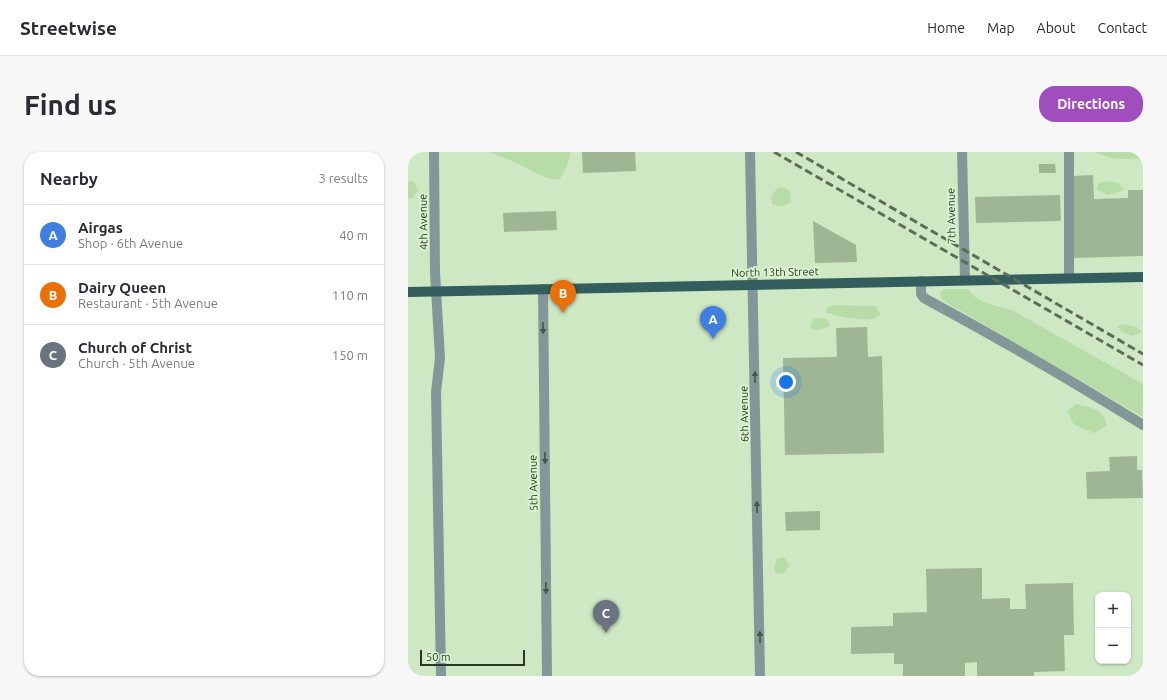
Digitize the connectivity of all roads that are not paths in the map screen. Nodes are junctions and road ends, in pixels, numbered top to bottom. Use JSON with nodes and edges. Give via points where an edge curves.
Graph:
{"nodes":[{"id":1,"x":434,"y":152,"type":"edge"},
{"id":2,"x":750,"y":152,"type":"edge"},
{"id":3,"x":962,"y":152,"type":"edge"},
{"id":4,"x":1069,"y":152,"type":"edge"},
{"id":5,"x":1143,"y":277,"type":"edge"},
{"id":6,"x":1069,"y":278,"type":"junction"},
{"id":7,"x":965,"y":280,"type":"junction"},
{"id":8,"x":921,"y":281,"type":"junction"},
{"id":9,"x":753,"y":285,"type":"junction"},
{"id":10,"x":542,"y":289,"type":"junction"},
{"id":11,"x":436,"y":291,"type":"junction"},
{"id":12,"x":408,"y":292,"type":"edge"},
{"id":13,"x":1143,"y":425,"type":"edge"},
{"id":14,"x":441,"y":676,"type":"edge"},
{"id":15,"x":547,"y":676,"type":"edge"},
{"id":16,"x":760,"y":676,"type":"edge"}],
"edges":[{"from":1,"to":11,"type":"street","name":"4th Avenue"},
{"from":2,"to":9,"type":"street","name":"6th Avenue"},
{"from":3,"to":7,"type":"street","name":"7th Avenue"},
{"from":4,"to":6,"type":"street"},
{"from":5,"to":6,"type":"main road","name":"North 13th Street"},
{"from":6,"to":7,"type":"main road","name":"North 13th Street"},
{"from":7,"to":8,"type":"main road","name":"North 13th Street"},
{"from":8,"to":9,"type":"main road","name":"North 13th Street"},
{"from":8,"to":13,"type":"street","via":[[921,294],[924,298],[992,334]]},
{"from":9,"to":10,"type":"main road","name":"North 13th Street"},
{"from":16,"to":9,"type":"street","name":"6th Avenue","one_way":true},
{"from":10,"to":11,"type":"main road","name":"North 13th Street"},
{"from":10,"to":15,"type":"street","name":"5th Avenue","one_way":true},
{"from":11,"to":12,"type":"main road","name":"North 13th Street"},
{"from":11,"to":14,"type":"street","name":"4th Avenue","via":[[440,358],[436,392]]}]}
